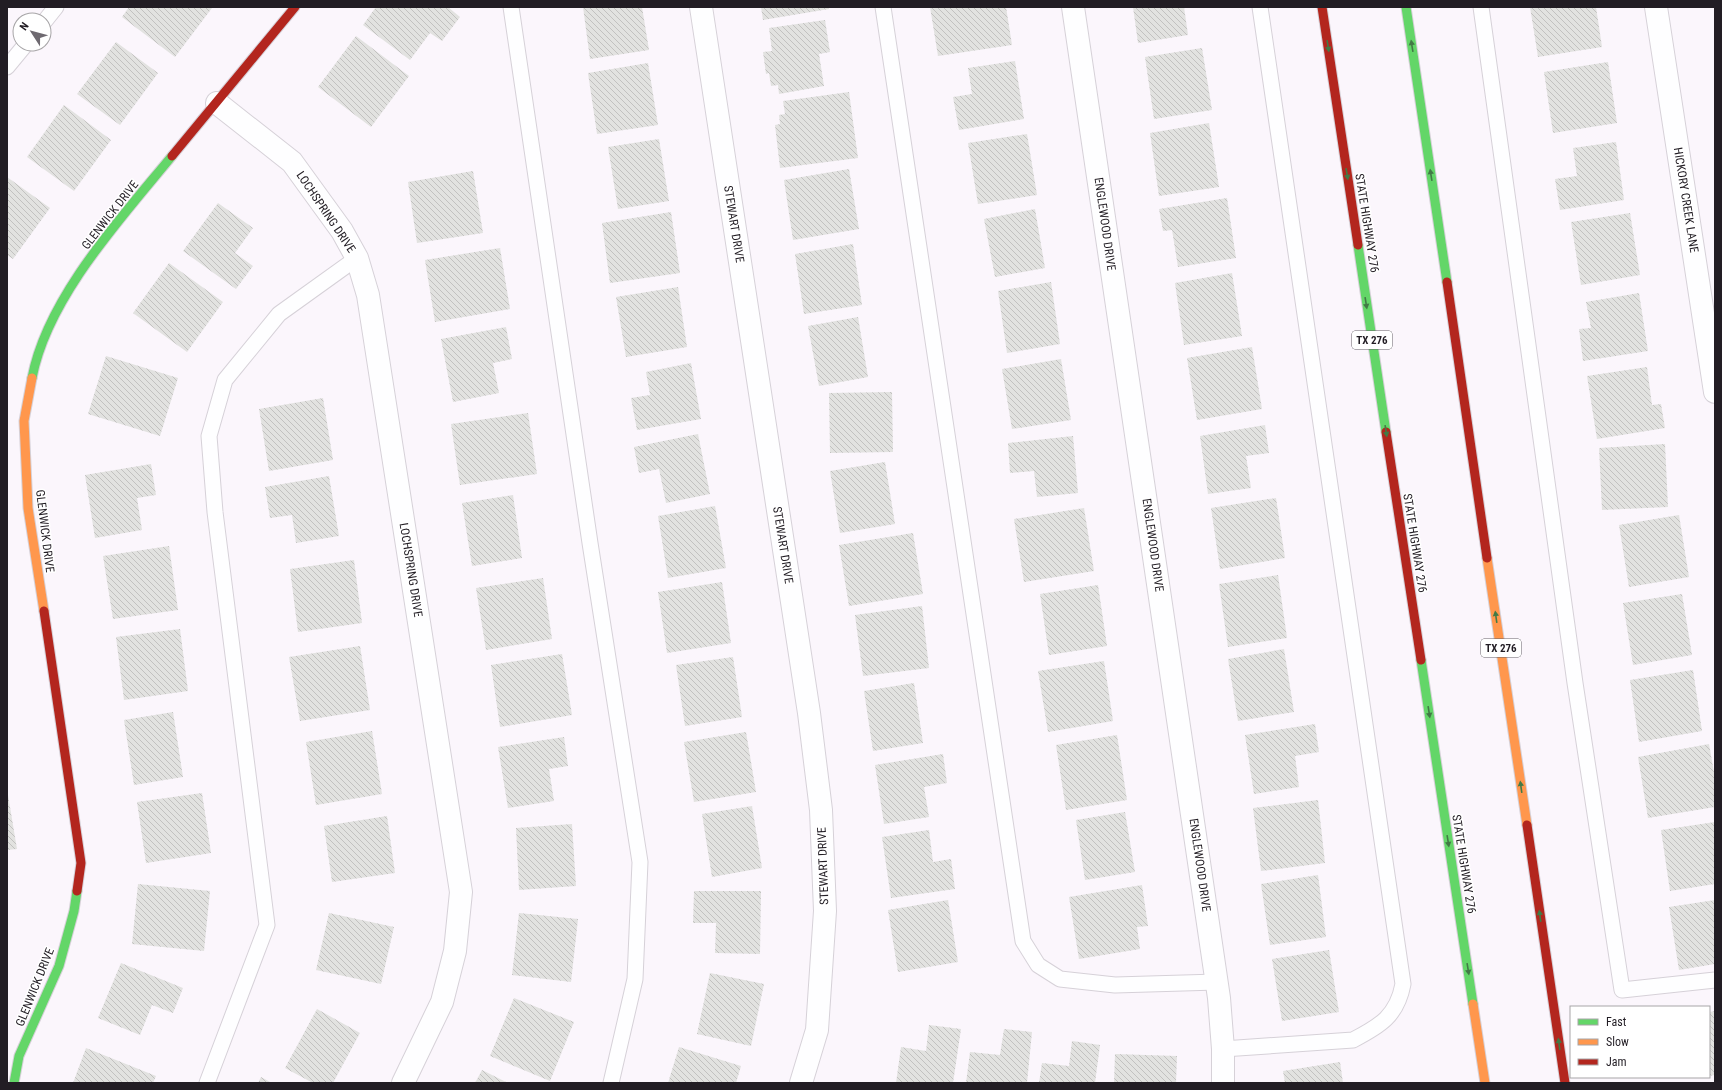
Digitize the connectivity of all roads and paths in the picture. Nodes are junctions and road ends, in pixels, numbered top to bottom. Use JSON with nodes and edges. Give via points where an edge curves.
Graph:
{"nodes":[{"id":1,"x":295,"y":7,"type":"edge"},
{"id":2,"x":511,"y":7,"type":"edge"},
{"id":3,"x":701,"y":7,"type":"edge"},
{"id":4,"x":883,"y":7,"type":"edge"},
{"id":5,"x":1073,"y":7,"type":"edge"},
{"id":6,"x":1260,"y":7,"type":"edge"},
{"id":7,"x":1322,"y":7,"type":"edge"},
{"id":8,"x":1406,"y":7,"type":"edge"},
{"id":9,"x":1481,"y":7,"type":"edge"},
{"id":10,"x":1656,"y":7,"type":"edge"},
{"id":11,"x":19,"y":52,"type":"edge"},
{"id":12,"x":7,"y":67,"type":"edge"},
{"id":13,"x":217,"y":103,"type":"junction"},
{"id":14,"x":358,"y":258,"type":"junction"},
{"id":15,"x":1715,"y":392,"type":"edge"},
{"id":16,"x":1715,"y":980,"type":"edge"},
{"id":17,"x":1217,"y":982,"type":"junction"},
{"id":18,"x":1223,"y":1049,"type":"junction"},
{"id":19,"x":13,"y":1054,"type":"edge"},
{"id":20,"x":14,"y":1083,"type":"edge"},
{"id":21,"x":207,"y":1083,"type":"edge"},
{"id":22,"x":403,"y":1083,"type":"edge"},
{"id":23,"x":611,"y":1083,"type":"edge"},
{"id":24,"x":801,"y":1083,"type":"edge"},
{"id":25,"x":1223,"y":1083,"type":"edge"},
{"id":26,"x":1485,"y":1083,"type":"edge"},
{"id":27,"x":1565,"y":1083,"type":"edge"}],
"edges":[{"from":1,"to":13,"type":"main road","name":"GLENWICK DRIVE"},
{"from":2,"to":23,"type":"lane","via":[[640,862],[635,979]]},
{"from":3,"to":24,"type":"street","name":"STEWART DRIVE","via":[[809,713],[821,810],[825,912],[817,1030]]},
{"from":4,"to":17,"type":"lane","via":[[1022,941],[1038,965],[1060,979],[1115,985]]},
{"from":5,"to":17,"type":"street","name":"ENGLEWOOD DRIVE"},
{"from":6,"to":18,"type":"lane","via":[[1403,984],[1400,1000],[1389,1016],[1353,1040]]},
{"from":7,"to":26,"type":"main road","name":"STATE HIGHWAY 276","number":"TX 276","one_way":true},
{"from":27,"to":8,"type":"main road","number":"TX 276","one_way":true},
{"from":9,"to":16,"type":"lane","via":[[1575,683],[1622,990]]},
{"from":10,"to":15,"type":"street","name":"HICKORY CREEK LANE"},
{"from":11,"to":12,"type":"lane"},
{"from":13,"to":14,"type":"street","name":"LOCHSPRING DRIVE","via":[[292,162],[342,231]]},
{"from":13,"to":19,"type":"main road","name":"GLENWICK DRIVE","via":[[117,223],[64,296],[36,357],[24,421],[28,508],[81,864],[74,911],[59,966]]},
{"from":14,"to":21,"type":"lane","via":[[279,314],[224,380],[208,436],[215,512],[267,924]]},
{"from":14,"to":22,"type":"street","name":"LOCHSPRING DRIVE","via":[[368,295],[461,892],[455,951],[442,1002]]},
{"from":17,"to":18,"type":"street","name":"ENGLEWOOD DRIVE"},
{"from":18,"to":25,"type":"street","name":"ENGLEWOOD DRIVE"},
{"from":19,"to":20,"type":"main road","name":"GLENWICK DRIVE"}]}
